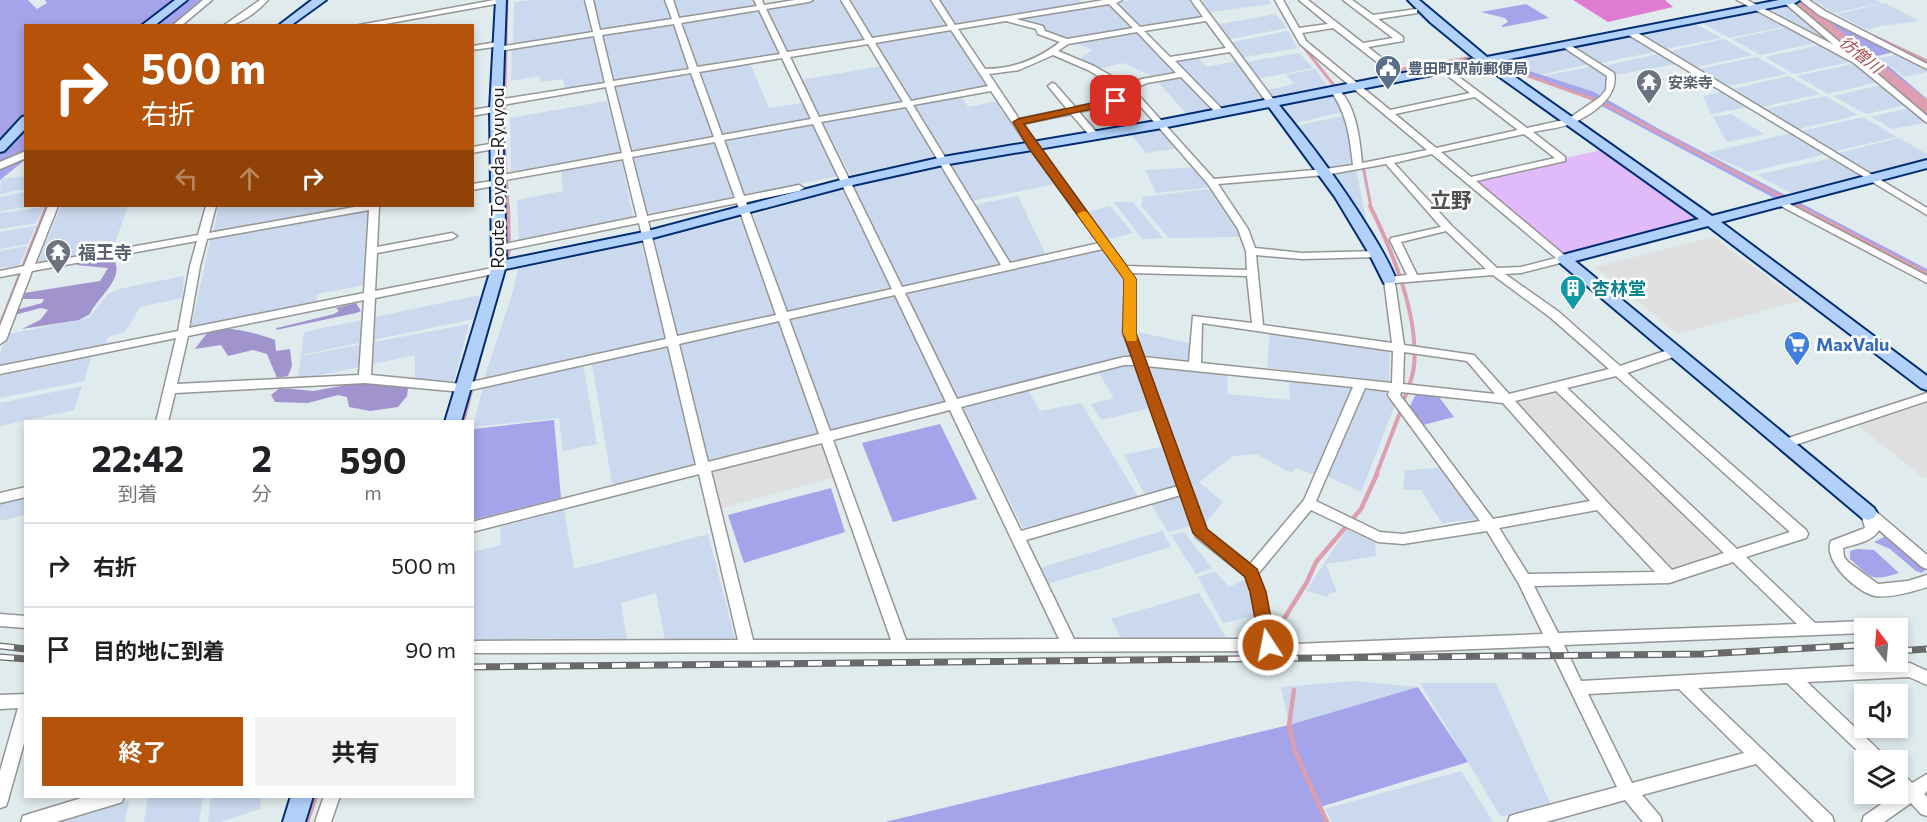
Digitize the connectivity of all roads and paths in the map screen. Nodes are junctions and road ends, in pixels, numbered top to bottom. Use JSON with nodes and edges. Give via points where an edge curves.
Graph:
{"nodes":[{"id":1,"x":182,"y":0,"type":"edge"},
{"id":2,"x":208,"y":0,"type":"edge"},
{"id":3,"x":264,"y":0,"type":"edge"},
{"id":4,"x":320,"y":0,"type":"edge"},
{"id":5,"x":589,"y":0,"type":"edge"},
{"id":6,"x":669,"y":0,"type":"edge"},
{"id":7,"x":809,"y":0,"type":"edge"},
{"id":8,"x":844,"y":0,"type":"edge"},
{"id":9,"x":935,"y":0,"type":"edge"},
{"id":10,"x":1195,"y":0,"type":"edge"},
{"id":11,"x":1279,"y":0,"type":"edge"},
{"id":12,"x":1303,"y":0,"type":"edge"},
{"id":13,"x":1347,"y":0,"type":"edge"},
{"id":14,"x":1741,"y":0,"type":"edge"},
{"id":15,"x":1803,"y":0,"type":"edge"},
{"id":16,"x":501,"y":1,"type":"edge"},
{"id":17,"x":1114,"y":1,"type":"edge"},
{"id":18,"x":1789,"y":1,"type":"edge"},
{"id":19,"x":1085,"y":3,"type":"edge"},
{"id":20,"x":760,"y":4,"type":"edge"},
{"id":21,"x":1413,"y":5,"type":"edge"},
{"id":22,"x":1755,"y":7,"type":"junction"},
{"id":23,"x":1209,"y":18,"type":"junction"},
{"id":24,"x":1371,"y":18,"type":"junction"},
{"id":25,"x":1005,"y":19,"type":"junction"},
{"id":26,"x":676,"y":21,"type":"junction"},
{"id":27,"x":381,"y":23,"type":"edge"},
{"id":28,"x":149,"y":24,"type":"edge"},
{"id":29,"x":178,"y":24,"type":"edge"},
{"id":30,"x":230,"y":24,"type":"edge"},
{"id":31,"x":285,"y":24,"type":"edge"},
{"id":32,"x":1335,"y":25,"type":"junction"},
{"id":33,"x":955,"y":27,"type":"junction"},
{"id":34,"x":1139,"y":30,"type":"junction"},
{"id":35,"x":1297,"y":31,"type":"junction"},
{"id":36,"x":1630,"y":32,"type":"junction"},
{"id":37,"x":597,"y":33,"type":"junction"},
{"id":38,"x":870,"y":41,"type":"junction"},
{"id":39,"x":1066,"y":42,"type":"junction"},
{"id":40,"x":1564,"y":45,"type":"junction"},
{"id":41,"x":498,"y":46,"type":"junction"},
{"id":42,"x":1362,"y":46,"type":"junction"},
{"id":43,"x":474,"y":48,"type":"edge"},
{"id":44,"x":1232,"y":49,"type":"junction"},
{"id":45,"x":1053,"y":52,"type":"junction"},
{"id":46,"x":785,"y":56,"type":"junction"},
{"id":47,"x":1169,"y":60,"type":"junction"},
{"id":48,"x":1486,"y":60,"type":"junction"},
{"id":49,"x":1857,"y":61,"type":"junction"},
{"id":50,"x":1927,"y":67,"type":"edge"},
{"id":51,"x":695,"y":71,"type":"junction"},
{"id":52,"x":983,"y":72,"type":"junction"},
{"id":53,"x":1183,"y":74,"type":"junction"},
{"id":54,"x":1450,"y":74,"type":"dead end"},
{"id":55,"x":1400,"y":77,"type":"junction"},
{"id":56,"x":609,"y":85,"type":"junction"},
{"id":57,"x":1052,"y":86,"type":"dead end"},
{"id":58,"x":1356,"y":86,"type":"junction"},
{"id":59,"x":994,"y":88,"type":"junction"},
{"id":60,"x":1125,"y":89,"type":"junction"},
{"id":61,"x":1334,"y":90,"type":"junction"},
{"id":62,"x":1477,"y":94,"type":"junction"},
{"id":63,"x":1137,"y":97,"type":"junction"},
{"id":64,"x":1271,"y":102,"type":"junction"},
{"id":65,"x":908,"y":104,"type":"junction"},
{"id":66,"x":496,"y":106,"type":"junction"},
{"id":67,"x":1074,"y":110,"type":"junction"},
{"id":68,"x":474,"y":112,"type":"edge"},
{"id":69,"x":1220,"y":112,"type":"junction"},
{"id":70,"x":1388,"y":112,"type":"junction"},
{"id":71,"x":1927,"y":120,"type":"edge"},
{"id":72,"x":816,"y":121,"type":"junction"},
{"id":73,"x":1571,"y":121,"type":"junction"},
{"id":74,"x":24,"y":122,"type":"edge"},
{"id":75,"x":1018,"y":122,"type":"junction"},
{"id":76,"x":1162,"y":124,"type":"junction"},
{"id":77,"x":1528,"y":132,"type":"junction"},
{"id":78,"x":1094,"y":135,"type":"junction"},
{"id":79,"x":719,"y":138,"type":"junction"},
{"id":80,"x":1031,"y":144,"type":"junction"},
{"id":81,"x":496,"y":146,"type":"junction"},
{"id":82,"x":0,"y":148,"type":"edge"},
{"id":83,"x":474,"y":150,"type":"edge"},
{"id":84,"x":1434,"y":151,"type":"junction"},
{"id":85,"x":24,"y":155,"type":"edge"},
{"id":86,"x":626,"y":156,"type":"junction"},
{"id":87,"x":943,"y":161,"type":"junction"},
{"id":88,"x":1388,"y":161,"type":"junction"},
{"id":89,"x":1927,"y":164,"type":"edge"},
{"id":90,"x":0,"y":166,"type":"edge"},
{"id":91,"x":1358,"y":167,"type":"junction"},
{"id":92,"x":1325,"y":172,"type":"junction"},
{"id":93,"x":1872,"y":178,"type":"junction"},
{"id":94,"x":1469,"y":180,"type":"junction"},
{"id":95,"x":496,"y":181,"type":"junction"},
{"id":96,"x":1212,"y":182,"type":"junction"},
{"id":97,"x":846,"y":183,"type":"junction"},
{"id":98,"x":474,"y":186,"type":"edge"},
{"id":99,"x":799,"y":189,"type":"dead end"},
{"id":100,"x":1780,"y":202,"type":"junction"},
{"id":101,"x":743,"y":206,"type":"junction"},
{"id":102,"x":53,"y":207,"type":"edge"},
{"id":103,"x":211,"y":207,"type":"edge"},
{"id":104,"x":368,"y":207,"type":"edge"},
{"id":105,"x":374,"y":207,"type":"edge"},
{"id":106,"x":1927,"y":212,"type":"edge"},
{"id":107,"x":1711,"y":220,"type":"junction"},
{"id":108,"x":641,"y":221,"type":"junction"},
{"id":109,"x":1448,"y":228,"type":"junction"},
{"id":110,"x":204,"y":236,"type":"junction"},
{"id":111,"x":452,"y":236,"type":"dead end"},
{"id":112,"x":645,"y":236,"type":"junction"},
{"id":113,"x":1106,"y":245,"type":"junction"},
{"id":114,"x":500,"y":248,"type":"junction"},
{"id":115,"x":372,"y":251,"type":"junction"},
{"id":116,"x":1251,"y":251,"type":"junction"},
{"id":117,"x":1378,"y":254,"type":"junction"},
{"id":118,"x":1564,"y":259,"type":"junction"},
{"id":119,"x":1007,"y":266,"type":"junction"},
{"id":120,"x":498,"y":268,"type":"junction"},
{"id":121,"x":28,"y":269,"type":"junction"},
{"id":122,"x":1123,"y":269,"type":"junction"},
{"id":123,"x":1495,"y":272,"type":"junction"},
{"id":124,"x":1252,"y":273,"type":"junction"},
{"id":125,"x":0,"y":274,"type":"edge"},
{"id":126,"x":1414,"y":279,"type":"junction"},
{"id":127,"x":1389,"y":280,"type":"junction"},
{"id":128,"x":1927,"y":280,"type":"edge"},
{"id":129,"x":900,"y":291,"type":"junction"},
{"id":130,"x":369,"y":296,"type":"junction"},
{"id":131,"x":784,"y":317,"type":"junction"},
{"id":132,"x":1258,"y":326,"type":"junction"},
{"id":133,"x":183,"y":333,"type":"junction"},
{"id":134,"x":0,"y":340,"type":"edge"},
{"id":135,"x":672,"y":342,"type":"junction"},
{"id":136,"x":1398,"y":349,"type":"junction"},
{"id":137,"x":1676,"y":352,"type":"junction"},
{"id":138,"x":1140,"y":361,"type":"junction"},
{"id":139,"x":1195,"y":366,"type":"junction"},
{"id":140,"x":0,"y":370,"type":"edge"},
{"id":141,"x":1619,"y":371,"type":"junction"},
{"id":142,"x":365,"y":379,"type":"junction"},
{"id":143,"x":1361,"y":383,"type":"junction"},
{"id":144,"x":1927,"y":384,"type":"edge"},
{"id":145,"x":1559,"y":387,"type":"junction"},
{"id":146,"x":462,"y":388,"type":"junction"},
{"id":147,"x":169,"y":389,"type":"junction"},
{"id":148,"x":1397,"y":389,"type":"junction"},
{"id":149,"x":1927,"y":397,"type":"edge"},
{"id":150,"x":1507,"y":399,"type":"junction"},
{"id":151,"x":954,"y":405,"type":"junction"},
{"id":152,"x":162,"y":420,"type":"edge"},
{"id":153,"x":454,"y":420,"type":"edge"},
{"id":154,"x":826,"y":437,"type":"junction"},
{"id":155,"x":1783,"y":444,"type":"junction"},
{"id":156,"x":702,"y":467,"type":"junction"},
{"id":157,"x":1185,"y":489,"type":"junction"},
{"id":158,"x":24,"y":492,"type":"edge"},
{"id":159,"x":0,"y":498,"type":"edge"},
{"id":160,"x":1309,"y":503,"type":"junction"},
{"id":161,"x":1600,"y":504,"type":"junction"},
{"id":162,"x":1868,"y":513,"type":"junction"},
{"id":163,"x":1491,"y":525,"type":"junction"},
{"id":164,"x":474,"y":526,"type":"edge"},
{"id":165,"x":1018,"y":537,"type":"junction"},
{"id":166,"x":1736,"y":555,"type":"junction"},
{"id":167,"x":1927,"y":563,"type":"edge"},
{"id":168,"x":1251,"y":573,"type":"junction"},
{"id":169,"x":1669,"y":577,"type":"junction"},
{"id":170,"x":1524,"y":580,"type":"junction"},
{"id":171,"x":1927,"y":582,"type":"edge"},
{"id":172,"x":0,"y":620,"type":"edge"},
{"id":173,"x":24,"y":622,"type":"edge"},
{"id":174,"x":1854,"y":627,"type":"edge"},
{"id":175,"x":1812,"y":629,"type":"junction"},
{"id":176,"x":1552,"y":639,"type":"junction"},
{"id":177,"x":1268,"y":645,"type":"junction"},
{"id":178,"x":747,"y":646,"type":"junction"},
{"id":179,"x":901,"y":646,"type":"junction"},
{"id":180,"x":1070,"y":646,"type":"junction"},
{"id":181,"x":474,"y":647,"type":"edge"},
{"id":182,"x":1792,"y":678,"type":"junction"},
{"id":183,"x":1927,"y":678,"type":"edge"},
{"id":184,"x":1684,"y":684,"type":"junction"},
{"id":185,"x":1576,"y":688,"type":"junction"},
{"id":186,"x":24,"y":701,"type":"edge"},
{"id":187,"x":0,"y":702,"type":"edge"},
{"id":188,"x":24,"y":713,"type":"edge"},
{"id":189,"x":1868,"y":750,"type":"edge"},
{"id":190,"x":1759,"y":756,"type":"junction"},
{"id":191,"x":1927,"y":782,"type":"edge"},
{"id":192,"x":1628,"y":791,"type":"junction"},
{"id":193,"x":1910,"y":792,"type":"junction"},
{"id":194,"x":109,"y":798,"type":"edge"},
{"id":195,"x":331,"y":798,"type":"edge"},
{"id":196,"x":0,"y":800,"type":"edge"},
{"id":197,"x":1927,"y":808,"type":"edge"},
{"id":198,"x":29,"y":822,"type":"edge"},
{"id":199,"x":323,"y":822,"type":"edge"},
{"id":200,"x":1516,"y":822,"type":"edge"},
{"id":201,"x":1654,"y":822,"type":"edge"},
{"id":202,"x":1826,"y":822,"type":"edge"},
{"id":203,"x":1870,"y":822,"type":"edge"}],
"edges":[{"from":1,"to":28,"type":"street"},
{"from":2,"to":29,"type":"street"},
{"from":3,"to":30,"type":"street"},
{"from":4,"to":31,"type":"street"},
{"from":5,"to":37,"type":"street"},
{"from":6,"to":26,"type":"street"},
{"from":7,"to":20,"type":"street"},
{"from":8,"to":38,"type":"street"},
{"from":9,"to":33,"type":"street"},
{"from":10,"to":23,"type":"street"},
{"from":11,"to":35,"type":"street"},
{"from":12,"to":32,"type":"street"},
{"from":13,"to":24,"type":"street"},
{"from":14,"to":22,"type":"street"},
{"from":15,"to":50,"type":"street"},
{"from":16,"to":27,"type":"street"},
{"from":16,"to":41,"type":"street","name":"Route Toyoda-Ryuyou"},
{"from":17,"to":19,"type":"street"},
{"from":17,"to":34,"type":"street"},
{"from":18,"to":22,"type":"street"},
{"from":18,"to":49,"type":"street"},
{"from":19,"to":25,"type":"street"},
{"from":20,"to":26,"type":"street"},
{"from":20,"to":46,"type":"street"},
{"from":21,"to":24,"type":"street"},
{"from":21,"to":48,"type":"street"},
{"from":22,"to":36,"type":"street"},
{"from":22,"to":49,"type":"street"},
{"from":23,"to":34,"type":"street"},
{"from":23,"to":44,"type":"street"},
{"from":24,"to":42,"type":"street","via":[[1400,39]]},
{"from":25,"to":33,"type":"street"},
{"from":25,"to":39,"type":"street","via":[[1040,28],[1041,32]]},
{"from":26,"to":37,"type":"street"},
{"from":26,"to":51,"type":"street"},
{"from":32,"to":35,"type":"street"},
{"from":32,"to":42,"type":"street"},
{"from":33,"to":38,"type":"street"},
{"from":33,"to":52,"type":"street"},
{"from":34,"to":39,"type":"street"},
{"from":34,"to":47,"type":"street"},
{"from":35,"to":58,"type":"street","via":[[1303,42]]},
{"from":36,"to":40,"type":"street"},
{"from":36,"to":93,"type":"street"},
{"from":37,"to":41,"type":"street"},
{"from":37,"to":56,"type":"street"},
{"from":38,"to":46,"type":"street"},
{"from":38,"to":65,"type":"street"},
{"from":39,"to":45,"type":"street"},
{"from":40,"to":48,"type":"street"},
{"from":40,"to":73,"type":"street","via":[[1611,75],[1610,90],[1603,99]]},
{"from":41,"to":43,"type":"street"},
{"from":41,"to":66,"type":"street","name":"Route Toyoda-Ryuyou"},
{"from":42,"to":55,"type":"street"},
{"from":44,"to":47,"type":"street"},
{"from":44,"to":64,"type":"street"},
{"from":45,"to":52,"type":"street","via":[[1010,71]]},
{"from":45,"to":60,"type":"street","via":[[1091,68]]},
{"from":46,"to":51,"type":"street"},
{"from":46,"to":72,"type":"street"},
{"from":47,"to":53,"type":"street"},
{"from":48,"to":55,"type":"street"},
{"from":48,"to":73,"type":"street"},
{"from":49,"to":71,"type":"street"},
{"from":51,"to":56,"type":"street"},
{"from":51,"to":79,"type":"street"},
{"from":52,"to":59,"type":"street"},
{"from":53,"to":60,"type":"street"},
{"from":53,"to":69,"type":"street"},
{"from":54,"to":62,"type":"street"},
{"from":55,"to":58,"type":"street"},
{"from":56,"to":66,"type":"street"},
{"from":56,"to":86,"type":"street"},
{"from":57,"to":67,"type":"street"},
{"from":58,"to":61,"type":"street"},
{"from":58,"to":70,"type":"street"},
{"from":59,"to":65,"type":"street"},
{"from":59,"to":75,"type":"street"},
{"from":60,"to":63,"type":"street"},
{"from":61,"to":64,"type":"street"},
{"from":61,"to":91,"type":"street","via":[[1341,97],[1354,132]]},
{"from":62,"to":70,"type":"street"},
{"from":62,"to":77,"type":"street"},
{"from":63,"to":67,"type":"street"},
{"from":63,"to":76,"type":"street"},
{"from":64,"to":69,"type":"street"},
{"from":64,"to":92,"type":"street"},
{"from":65,"to":72,"type":"street"},
{"from":65,"to":87,"type":"street"},
{"from":66,"to":68,"type":"street"},
{"from":66,"to":81,"type":"street","name":"Route Toyoda-Ryuyou"},
{"from":67,"to":75,"type":"street"},
{"from":67,"to":78,"type":"street"},
{"from":69,"to":76,"type":"street"},
{"from":70,"to":84,"type":"street"},
{"from":72,"to":79,"type":"street"},
{"from":72,"to":97,"type":"street"},
{"from":73,"to":77,"type":"street"},
{"from":73,"to":107,"type":"street"},
{"from":74,"to":82,"type":"street"},
{"from":75,"to":80,"type":"street"},
{"from":76,"to":78,"type":"street"},
{"from":76,"to":96,"type":"street"},
{"from":77,"to":84,"type":"street"},
{"from":77,"to":94,"type":"street","via":[[1562,159]]},
{"from":78,"to":80,"type":"street"},
{"from":79,"to":86,"type":"street"},
{"from":79,"to":101,"type":"street"},
{"from":80,"to":87,"type":"street"},
{"from":80,"to":113,"type":"street"},
{"from":81,"to":83,"type":"street"},
{"from":81,"to":95,"type":"street","name":"Route Toyoda-Ryuyou"},
{"from":84,"to":88,"type":"street"},
{"from":84,"to":94,"type":"street"},
{"from":85,"to":90,"type":"street"},
{"from":86,"to":95,"type":"street"},
{"from":86,"to":108,"type":"street"},
{"from":87,"to":97,"type":"street"},
{"from":87,"to":119,"type":"street"},
{"from":88,"to":91,"type":"street"},
{"from":88,"to":109,"type":"street"},
{"from":89,"to":93,"type":"street"},
{"from":91,"to":92,"type":"street"},
{"from":92,"to":96,"type":"street"},
{"from":92,"to":117,"type":"street"},
{"from":93,"to":100,"type":"street"},
{"from":93,"to":106,"type":"street"},
{"from":94,"to":118,"type":"street"},
{"from":95,"to":98,"type":"street"},
{"from":95,"to":114,"type":"street","name":"Route Toyoda-Ryuyou"},
{"from":96,"to":116,"type":"street","via":[[1243,229]]},
{"from":97,"to":101,"type":"street"},
{"from":97,"to":129,"type":"street"},
{"from":99,"to":101,"type":"street"},
{"from":100,"to":107,"type":"street"},
{"from":100,"to":128,"type":"street"},
{"from":101,"to":108,"type":"street"},
{"from":101,"to":112,"type":"street"},
{"from":101,"to":131,"type":"street"},
{"from":102,"to":121,"type":"street"},
{"from":103,"to":110,"type":"street"},
{"from":104,"to":110,"type":"street"},
{"from":105,"to":115,"type":"street"},
{"from":107,"to":118,"type":"street"},
{"from":107,"to":144,"type":"street"},
{"from":108,"to":112,"type":"street"},
{"from":108,"to":114,"type":"street"},
{"from":109,"to":123,"type":"street"},
{"from":109,"to":126,"type":"street","via":[[1395,240]]},
{"from":110,"to":121,"type":"street"},
{"from":110,"to":133,"type":"street"},
{"from":111,"to":115,"type":"street"},
{"from":112,"to":120,"type":"street"},
{"from":112,"to":135,"type":"street"},
{"from":113,"to":119,"type":"street"},
{"from":113,"to":122,"type":"street"},
{"from":114,"to":120,"type":"street","name":"Route Toyoda-Ryuyou"},
{"from":115,"to":130,"type":"street"},
{"from":116,"to":117,"type":"street","via":[[1302,256]]},
{"from":116,"to":124,"type":"street"},
{"from":117,"to":127,"type":"street"},
{"from":118,"to":123,"type":"street"},
{"from":118,"to":137,"type":"street"},
{"from":119,"to":129,"type":"street"},
{"from":120,"to":130,"type":"street"},
{"from":120,"to":146,"type":"street","name":"Route Toyoda-Ryuyou"},
{"from":121,"to":125,"type":"street"},
{"from":121,"to":134,"type":"street"},
{"from":122,"to":124,"type":"street"},
{"from":122,"to":138,"type":"street","via":[[1130,279],[1129,333]]},
{"from":123,"to":126,"type":"street"},
{"from":123,"to":141,"type":"street","via":[[1555,315]]},
{"from":124,"to":132,"type":"street"},
{"from":126,"to":127,"type":"street"},
{"from":127,"to":136,"type":"street"},
{"from":129,"to":131,"type":"street"},
{"from":129,"to":151,"type":"street"},
{"from":130,"to":133,"type":"street"},
{"from":130,"to":142,"type":"street"},
{"from":131,"to":135,"type":"street"},
{"from":131,"to":154,"type":"street"},
{"from":132,"to":136,"type":"street"},
{"from":132,"to":139,"type":"street","via":[[1197,319]]},
{"from":133,"to":140,"type":"street"},
{"from":133,"to":147,"type":"street"},
{"from":135,"to":146,"type":"street"},
{"from":135,"to":156,"type":"street"},
{"from":136,"to":148,"type":"street"},
{"from":136,"to":150,"type":"street","via":[[1470,358]]},
{"from":137,"to":141,"type":"street"},
{"from":137,"to":155,"type":"street"},
{"from":138,"to":139,"type":"street"},
{"from":138,"to":151,"type":"street","via":[[1124,361]]},
{"from":138,"to":157,"type":"street"},
{"from":139,"to":143,"type":"street"},
{"from":141,"to":145,"type":"street"},
{"from":141,"to":166,"type":"street","via":[[1801,534]]},
{"from":142,"to":146,"type":"street"},
{"from":142,"to":147,"type":"street"},
{"from":143,"to":148,"type":"street"},
{"from":143,"to":160,"type":"street"},
{"from":145,"to":150,"type":"street"},
{"from":145,"to":166,"type":"street"},
{"from":146,"to":153,"type":"street","name":"Route Toyoda-Ryuyou"},
{"from":147,"to":152,"type":"street"},
{"from":148,"to":150,"type":"street"},
{"from":148,"to":163,"type":"street","via":[[1394,395]]},
{"from":149,"to":155,"type":"street"},
{"from":150,"to":161,"type":"street"},
{"from":151,"to":154,"type":"street"},
{"from":151,"to":165,"type":"street"},
{"from":154,"to":156,"type":"street"},
{"from":154,"to":179,"type":"street"},
{"from":155,"to":162,"type":"street"},
{"from":156,"to":164,"type":"street"},
{"from":156,"to":178,"type":"street"},
{"from":157,"to":165,"type":"street"},
{"from":157,"to":168,"type":"street","via":[[1201,533]]},
{"from":158,"to":159,"type":"street"},
{"from":160,"to":163,"type":"street","via":[[1378,537],[1403,539]]},
{"from":160,"to":168,"type":"street"},
{"from":161,"to":163,"type":"street"},
{"from":161,"to":169,"type":"street"},
{"from":162,"to":167,"type":"street"},
{"from":162,"to":171,"type":"street","via":[[1872,530],[1836,545],[1838,560],[1876,590]]},
{"from":163,"to":170,"type":"street"},
{"from":165,"to":180,"type":"street"},
{"from":166,"to":169,"type":"street"},
{"from":166,"to":175,"type":"street"},
{"from":168,"to":177,"type":"street"},
{"from":169,"to":170,"type":"street"},
{"from":170,"to":176,"type":"street"},
{"from":172,"to":173,"type":"street"},
{"from":174,"to":175,"type":"street"},
{"from":175,"to":176,"type":"street"},
{"from":176,"to":177,"type":"street","via":[[1294,650]]},
{"from":176,"to":185,"type":"street"},
{"from":177,"to":180,"type":"street"},
{"from":178,"to":179,"type":"street"},
{"from":178,"to":181,"type":"street"},
{"from":179,"to":180,"type":"street"},
{"from":182,"to":183,"type":"street","via":[[1910,670]]},
{"from":182,"to":184,"type":"street"},
{"from":182,"to":189,"type":"street"},
{"from":184,"to":185,"type":"street"},
{"from":184,"to":190,"type":"street"},
{"from":185,"to":192,"type":"street"},
{"from":186,"to":187,"type":"street"},
{"from":188,"to":196,"type":"street"},
{"from":190,"to":192,"type":"street"},
{"from":190,"to":202,"type":"street"},
{"from":191,"to":193,"type":"street"},
{"from":192,"to":200,"type":"street"},
{"from":192,"to":201,"type":"street"},
{"from":193,"to":197,"type":"street"},
{"from":193,"to":203,"type":"street"},
{"from":194,"to":198,"type":"street"},
{"from":195,"to":199,"type":"street"}]}
